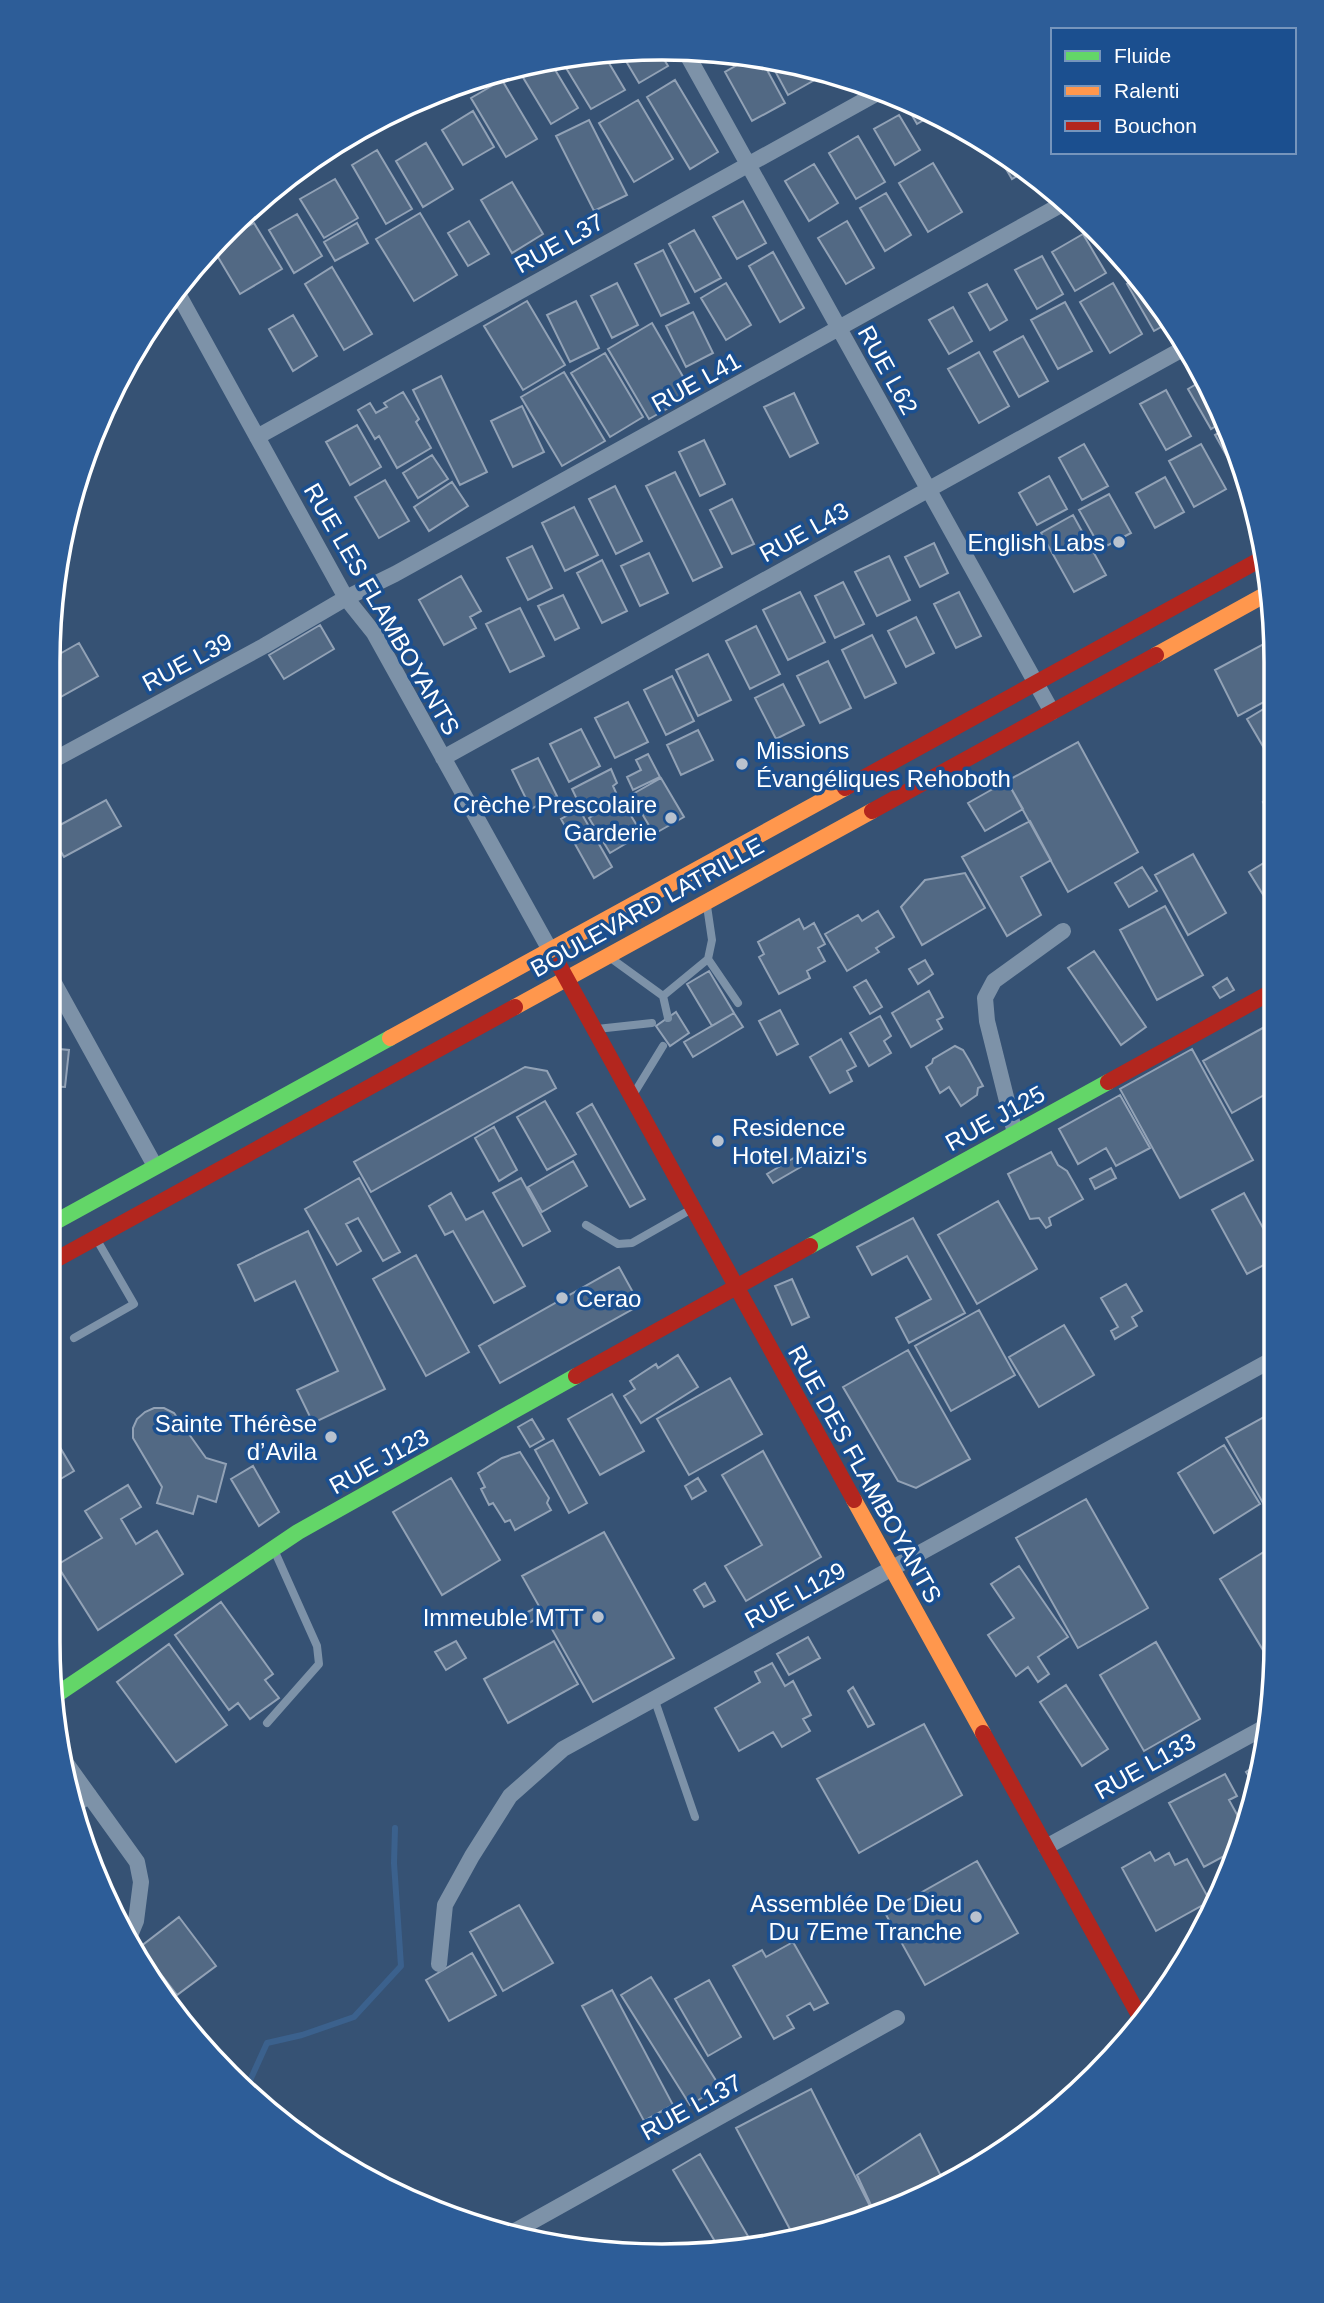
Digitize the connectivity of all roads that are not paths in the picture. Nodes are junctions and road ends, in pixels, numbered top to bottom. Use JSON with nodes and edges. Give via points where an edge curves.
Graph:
{"nodes":[{"id":1,"x":691,"y":61,"type":"edge"},
{"id":2,"x":871,"y":97,"type":"edge"},
{"id":3,"x":748,"y":164,"type":"junction"},
{"id":4,"x":1057,"y":207,"type":"edge"},
{"id":5,"x":181,"y":299,"type":"edge"},
{"id":6,"x":839,"y":328,"type":"junction"},
{"id":7,"x":1178,"y":351,"type":"edge"},
{"id":8,"x":257,"y":437,"type":"junction"},
{"id":9,"x":928,"y":489,"type":"junction"},
{"id":10,"x":1256,"y":562,"type":"edge"},
{"id":11,"x":346,"y":598,"type":"junction"},
{"id":12,"x":1261,"y":598,"type":"edge"},
{"id":13,"x":1036,"y":684,"type":"junction"},
{"id":14,"x":1052,"y":712,"type":"junction"},
{"id":15,"x":60,"y":756,"type":"edge"},
{"id":16,"x":443,"y":758,"type":"junction"},
{"id":17,"x":706,"y":901,"type":"junction"},
{"id":18,"x":1063,"y":931,"type":"dead end"},
{"id":19,"x":550,"y":950,"type":"junction"},
{"id":20,"x":607,"y":955,"type":"junction"},
{"id":21,"x":708,"y":959,"type":"junction"},
{"id":22,"x":565,"y":978,"type":"junction"},
{"id":23,"x":60,"y":994,"type":"edge"},
{"id":24,"x":663,"y":996,"type":"junction"},
{"id":25,"x":1264,"y":996,"type":"edge"},
{"id":26,"x":737,"y":1003,"type":"dead end"},
{"id":27,"x":668,"y":1018,"type":"dead end"},
{"id":28,"x":652,"y":1023,"type":"dead end"},
{"id":29,"x":594,"y":1030,"type":"junction"},
{"id":30,"x":663,"y":1046,"type":"dead end"},
{"id":31,"x":632,"y":1097,"type":"junction"},
{"id":32,"x":1015,"y":1133,"type":"junction"},
{"id":33,"x":155,"y":1166,"type":"junction"},
{"id":34,"x":693,"y":1208,"type":"junction"},
{"id":35,"x":60,"y":1219,"type":"edge"},
{"id":36,"x":586,"y":1225,"type":"dead end"},
{"id":37,"x":96,"y":1238,"type":"junction"},
{"id":38,"x":60,"y":1258,"type":"edge"},
{"id":39,"x":736,"y":1286,"type":"junction"},
{"id":40,"x":74,"y":1338,"type":"dead end"},
{"id":41,"x":1264,"y":1364,"type":"edge"},
{"id":42,"x":273,"y":1549,"type":"junction"},
{"id":43,"x":892,"y":1568,"type":"junction"},
{"id":44,"x":62,"y":1691,"type":"edge"},
{"id":45,"x":654,"y":1698,"type":"junction"},
{"id":46,"x":267,"y":1723,"type":"dead end"},
{"id":47,"x":1257,"y":1731,"type":"edge"},
{"id":48,"x":75,"y":1776,"type":"edge"},
{"id":49,"x":89,"y":1795,"type":"junction"},
{"id":50,"x":81,"y":1801,"type":"edge"},
{"id":51,"x":695,"y":1817,"type":"dead end"},
{"id":52,"x":1046,"y":1847,"type":"junction"},
{"id":53,"x":133,"y":1928,"type":"edge"},
{"id":54,"x":439,"y":1964,"type":"dead end"},
{"id":55,"x":1137,"y":2012,"type":"edge"},
{"id":56,"x":897,"y":2018,"type":"dead end"},
{"id":57,"x":523,"y":2227,"type":"edge"}],
"edges":[{"from":1,"to":3,"type":"street","name":"RUE L62"},
{"from":2,"to":3,"type":"street","name":"RUE L37"},
{"from":3,"to":6,"type":"street","name":"RUE L62"},
{"from":3,"to":8,"type":"street","name":"RUE L37"},
{"from":4,"to":6,"type":"street","name":"RUE L41"},
{"from":5,"to":8,"type":"street","name":"RUE LES FLAMBOYANTS"},
{"from":6,"to":9,"type":"street","name":"RUE L62"},
{"from":6,"to":11,"type":"street","name":"RUE L41"},
{"from":7,"to":9,"type":"street","name":"RUE L43"},
{"from":8,"to":11,"type":"street","name":"RUE LES FLAMBOYANTS"},
{"from":9,"to":13,"type":"street","name":"RUE L62"},
{"from":9,"to":16,"type":"street","name":"RUE L43"},
{"from":10,"to":13,"type":"main road","name":"BOULEVARD LATRILLE"},
{"from":11,"to":15,"type":"street","name":"RUE L39"},
{"from":11,"to":16,"type":"street","name":"RUE LES FLAMBOYANTS","via":[[374,633]]},
{"from":12,"to":14,"type":"main road","name":"BOULEVARD LATRILLE"},
{"from":13,"to":14,"type":"street","name":"RUE L62"},
{"from":13,"to":19,"type":"main road","name":"BOULEVARD LATRILLE"},
{"from":14,"to":17,"type":"main road","name":"BOULEVARD LATRILLE"},
{"from":16,"to":19,"type":"street","name":"RUE LES FLAMBOYANTS"},
{"from":17,"to":20,"type":"main road","name":"BOULEVARD LATRILLE"},
{"from":17,"to":21,"type":"lane","via":[[712,940]]},
{"from":18,"to":32,"type":"street","via":[[994,981],[985,998]]},
{"from":19,"to":22,"type":"main road","name":"RUE DES FLAMBOYANTS"},
{"from":19,"to":33,"type":"main road","name":"BOULEVARD LATRILLE"},
{"from":20,"to":22,"type":"main road","name":"BOULEVARD LATRILLE"},
{"from":20,"to":24,"type":"lane"},
{"from":21,"to":24,"type":"lane"},
{"from":21,"to":26,"type":"lane"},
{"from":22,"to":29,"type":"main road","name":"RUE DES FLAMBOYANTS"},
{"from":22,"to":37,"type":"main road","name":"BOULEVARD LATRILLE"},
{"from":23,"to":33,"type":"street"},
{"from":24,"to":27,"type":"lane"},
{"from":25,"to":32,"type":"main road","name":"RUE J125"},
{"from":28,"to":29,"type":"lane"},
{"from":29,"to":31,"type":"main road","name":"RUE DES FLAMBOYANTS"},
{"from":30,"to":31,"type":"lane"},
{"from":31,"to":34,"type":"main road","name":"RUE DES FLAMBOYANTS"},
{"from":32,"to":39,"type":"main road","name":"RUE J125"},
{"from":33,"to":35,"type":"main road","name":"BOULEVARD LATRILLE"},
{"from":34,"to":36,"type":"lane","via":[[632,1243],[618,1244]]},
{"from":34,"to":39,"type":"main road","name":"RUE DES FLAMBOYANTS"},
{"from":37,"to":38,"type":"main road","name":"BOULEVARD LATRILLE"},
{"from":37,"to":40,"type":"lane","via":[[134,1304]]},
{"from":39,"to":42,"type":"main road","name":"RUE J123"},
{"from":39,"to":43,"type":"main road","name":"RUE DES FLAMBOYANTS"},
{"from":41,"to":43,"type":"street","name":"RUE L129"},
{"from":42,"to":44,"type":"main road","name":"RUE J123"},
{"from":42,"to":46,"type":"lane","via":[[317,1646],[319,1664]]},
{"from":43,"to":45,"type":"street","name":"RUE L129"},
{"from":43,"to":52,"type":"main road","name":"RUE DES FLAMBOYANTS"},
{"from":45,"to":51,"type":"lane"},
{"from":45,"to":54,"type":"street","name":"RUE L129","via":[[563,1749],[510,1796],[445,1905]]},
{"from":47,"to":52,"type":"street","name":"RUE L133"},
{"from":48,"to":49,"type":"street"},
{"from":49,"to":50,"type":"street"},
{"from":49,"to":53,"type":"street","via":[[137,1863],[141,1882]]},
{"from":52,"to":55,"type":"main road","name":"RUE DES FLAMBOYANTS"},
{"from":56,"to":57,"type":"street","name":"RUE L137"}]}
